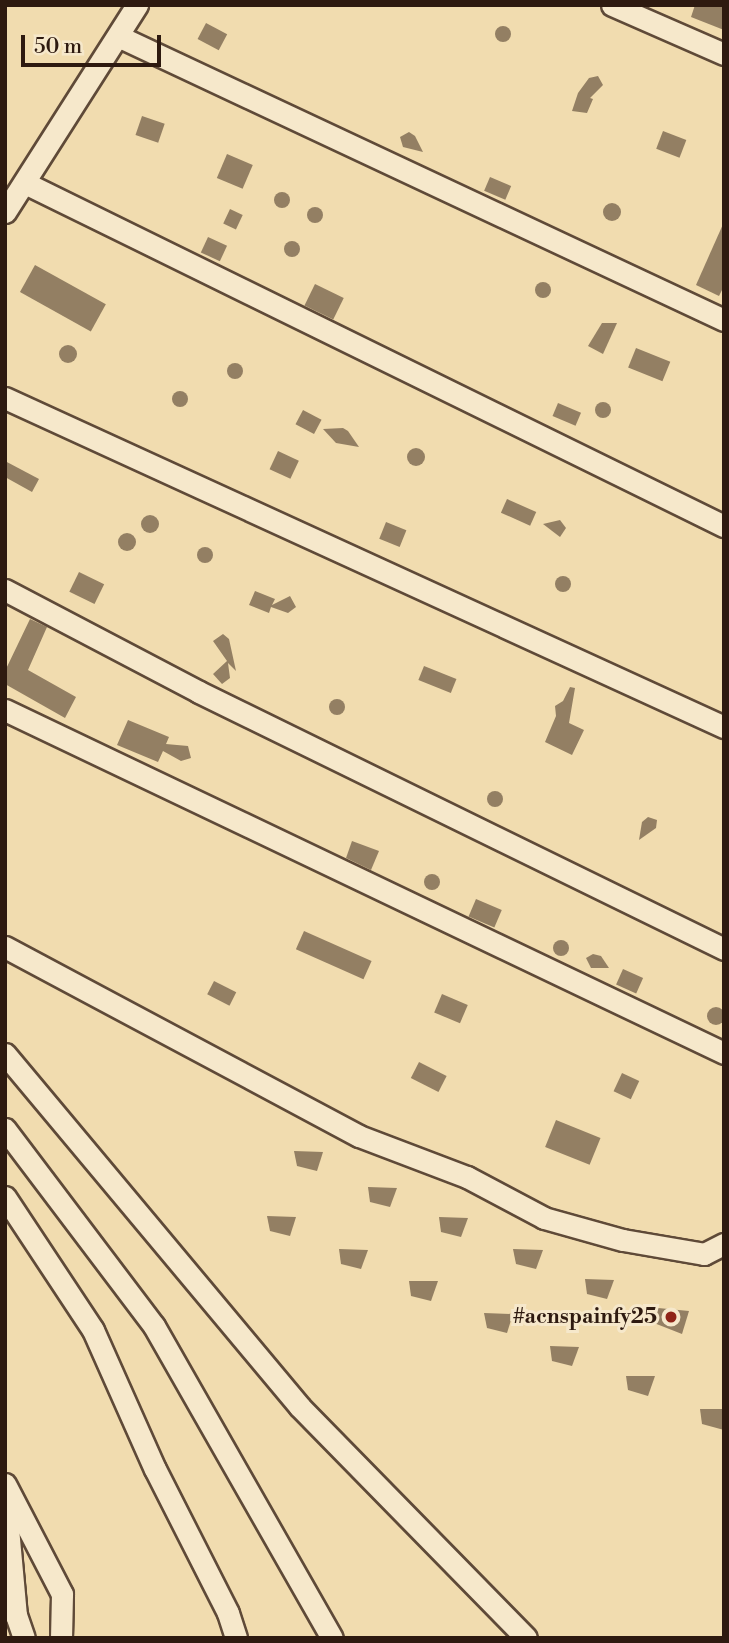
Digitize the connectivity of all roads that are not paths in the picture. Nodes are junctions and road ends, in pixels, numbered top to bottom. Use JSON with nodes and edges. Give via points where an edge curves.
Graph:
{"nodes":[{"id":1,"x":136,"y":5,"type":"edge"},
{"id":2,"x":612,"y":5,"type":"edge"},
{"id":3,"x":120,"y":37,"type":"junction"},
{"id":4,"x":724,"y":54,"type":"edge"},
{"id":5,"x":25,"y":183,"type":"junction"},
{"id":6,"x":5,"y":212,"type":"edge"},
{"id":7,"x":724,"y":320,"type":"edge"},
{"id":8,"x":5,"y":398,"type":"edge"},
{"id":9,"x":724,"y":526,"type":"edge"},
{"id":10,"x":5,"y":590,"type":"edge"},
{"id":11,"x":5,"y":710,"type":"edge"},
{"id":12,"x":724,"y":727,"type":"edge"},
{"id":13,"x":5,"y":947,"type":"edge"},
{"id":14,"x":724,"y":949,"type":"edge"},
{"id":15,"x":5,"y":1054,"type":"edge"},
{"id":16,"x":724,"y":1054,"type":"edge"},
{"id":17,"x":5,"y":1129,"type":"edge"},
{"id":18,"x":5,"y":1197,"type":"edge"},
{"id":19,"x":724,"y":1244,"type":"edge"},
{"id":20,"x":5,"y":1484,"type":"edge"},
{"id":21,"x":5,"y":1493,"type":"edge"},
{"id":22,"x":23,"y":1638,"type":"edge"},
{"id":23,"x":61,"y":1638,"type":"edge"},
{"id":24,"x":236,"y":1638,"type":"edge"},
{"id":25,"x":332,"y":1638,"type":"edge"},
{"id":26,"x":526,"y":1638,"type":"edge"}],
"edges":[{"from":1,"to":3,"type":"street"},
{"from":2,"to":4,"type":"street"},
{"from":3,"to":5,"type":"street"},
{"from":3,"to":7,"type":"street"},
{"from":5,"to":6,"type":"street"},
{"from":5,"to":9,"type":"street"},
{"from":8,"to":12,"type":"street"},
{"from":10,"to":14,"type":"street","via":[[200,692]]},
{"from":11,"to":16,"type":"street"},
{"from":13,"to":19,"type":"street","via":[[359,1136],[467,1177],[544,1218],[623,1240],[704,1254]]},
{"from":15,"to":26,"type":"street","via":[[300,1407]]},
{"from":17,"to":25,"type":"street","via":[[154,1326]]},
{"from":18,"to":24,"type":"street","via":[[93,1330]]},
{"from":20,"to":23,"type":"street","via":[[62,1594]]},
{"from":21,"to":22,"type":"street","via":[[16,1615]]}]}
